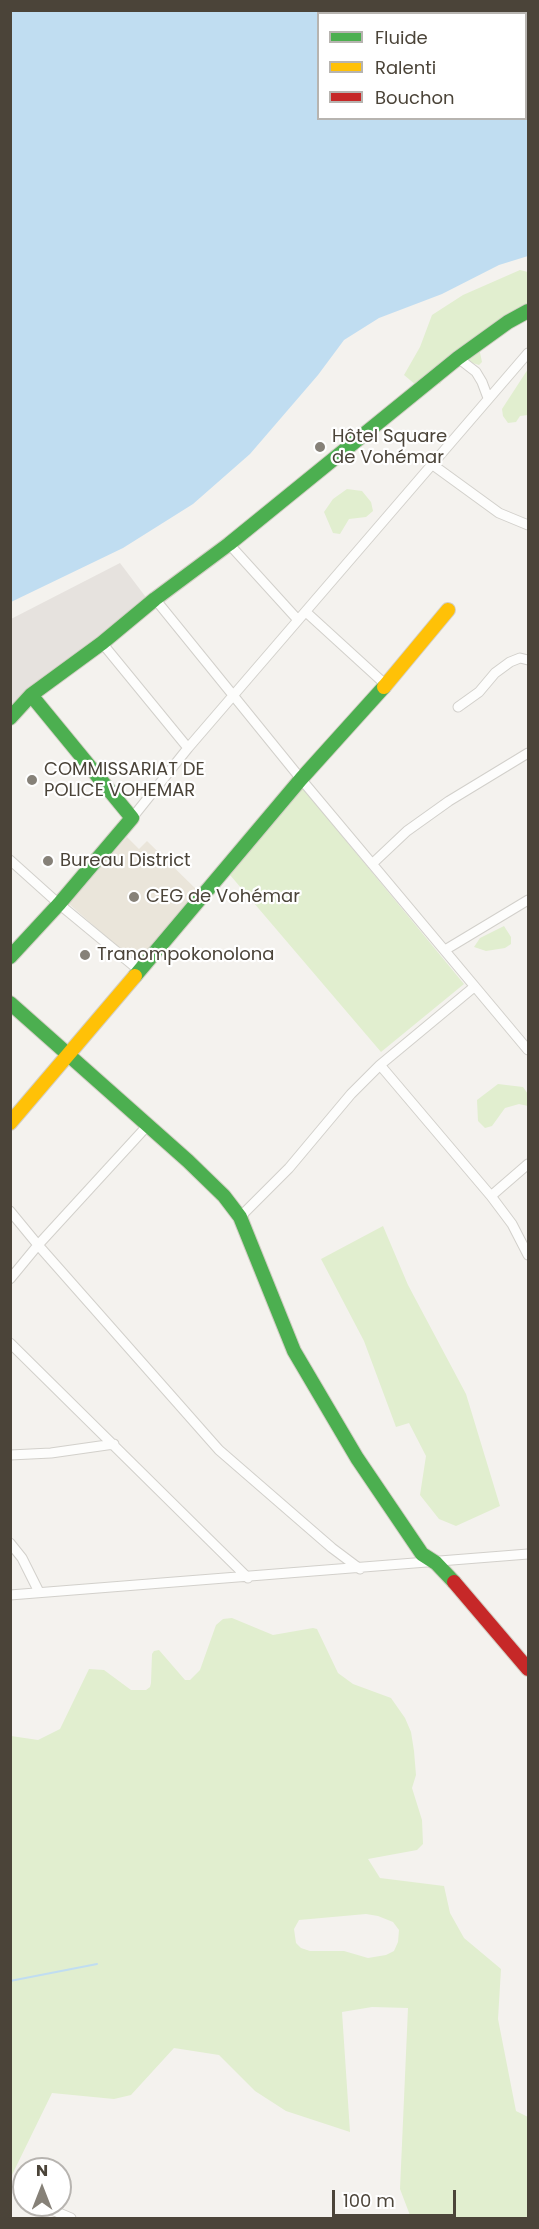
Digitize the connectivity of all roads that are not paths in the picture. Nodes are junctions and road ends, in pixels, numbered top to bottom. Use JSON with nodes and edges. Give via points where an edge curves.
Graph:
{"nodes":[{"id":1,"x":528,"y":311,"type":"edge"},
{"id":2,"x":528,"y":353,"type":"edge"},
{"id":3,"x":458,"y":358,"type":"junction"},
{"id":4,"x":488,"y":398,"type":"junction"},
{"id":5,"x":433,"y":465,"type":"junction"},
{"id":6,"x":528,"y":525,"type":"edge"},
{"id":7,"x":229,"y":544,"type":"junction"},
{"id":8,"x":155,"y":599,"type":"junction"},
{"id":9,"x":447,"y":610,"type":"dead end"},
{"id":10,"x":302,"y":616,"type":"junction"},
{"id":11,"x":102,"y":644,"type":"junction"},
{"id":12,"x":528,"y":660,"type":"edge"},
{"id":13,"x":386,"y":685,"type":"junction"},
{"id":14,"x":31,"y":695,"type":"junction"},
{"id":15,"x":233,"y":695,"type":"junction"},
{"id":16,"x":458,"y":707,"type":"dead end"},
{"id":17,"x":10,"y":718,"type":"edge"},
{"id":18,"x":188,"y":748,"type":"junction"},
{"id":19,"x":528,"y":753,"type":"edge"},
{"id":20,"x":301,"y":779,"type":"junction"},
{"id":21,"x":132,"y":818,"type":"junction"},
{"id":22,"x":10,"y":860,"type":"edge"},
{"id":23,"x":372,"y":864,"type":"junction"},
{"id":24,"x":528,"y":900,"type":"edge"},
{"id":25,"x":59,"y":904,"type":"junction"},
{"id":26,"x":445,"y":950,"type":"junction"},
{"id":27,"x":10,"y":957,"type":"edge"},
{"id":28,"x":140,"y":971,"type":"junction"},
{"id":29,"x":474,"y":987,"type":"junction"},
{"id":30,"x":10,"y":1003,"type":"edge"},
{"id":31,"x":528,"y":1050,"type":"edge"},
{"id":32,"x":67,"y":1055,"type":"junction"},
{"id":33,"x":380,"y":1065,"type":"junction"},
{"id":34,"x":10,"y":1123,"type":"edge"},
{"id":35,"x":148,"y":1125,"type":"junction"},
{"id":36,"x":528,"y":1164,"type":"edge"},
{"id":37,"x":491,"y":1196,"type":"junction"},
{"id":38,"x":10,"y":1212,"type":"edge"},
{"id":39,"x":240,"y":1217,"type":"junction"},
{"id":40,"x":38,"y":1245,"type":"junction"},
{"id":41,"x":528,"y":1255,"type":"edge"},
{"id":42,"x":10,"y":1279,"type":"edge"},
{"id":43,"x":10,"y":1342,"type":"edge"},
{"id":44,"x":114,"y":1444,"type":"junction"},
{"id":45,"x":10,"y":1455,"type":"edge"},
{"id":46,"x":10,"y":1543,"type":"edge"},
{"id":47,"x":528,"y":1554,"type":"edge"},
{"id":48,"x":436,"y":1563,"type":"junction"},
{"id":49,"x":360,"y":1569,"type":"junction"},
{"id":50,"x":248,"y":1578,"type":"junction"},
{"id":51,"x":39,"y":1592,"type":"junction"},
{"id":52,"x":10,"y":1595,"type":"edge"},
{"id":53,"x":528,"y":1669,"type":"edge"}],
"edges":[{"from":1,"to":3,"type":"street"},
{"from":2,"to":4,"type":"street"},
{"from":3,"to":4,"type":"street","via":[[476,372]]},
{"from":3,"to":7,"type":"street"},
{"from":4,"to":5,"type":"street"},
{"from":5,"to":6,"type":"street","via":[[499,513]]},
{"from":5,"to":10,"type":"street"},
{"from":7,"to":8,"type":"street"},
{"from":7,"to":10,"type":"street"},
{"from":8,"to":11,"type":"street"},
{"from":8,"to":15,"type":"street"},
{"from":9,"to":13,"type":"street"},
{"from":10,"to":13,"type":"street"},
{"from":10,"to":15,"type":"street"},
{"from":11,"to":14,"type":"street"},
{"from":11,"to":18,"type":"street"},
{"from":12,"to":16,"type":"street","via":[[510,662]]},
{"from":13,"to":20,"type":"street"},
{"from":14,"to":17,"type":"street"},
{"from":14,"to":21,"type":"street"},
{"from":15,"to":18,"type":"street"},
{"from":15,"to":20,"type":"street"},
{"from":18,"to":21,"type":"street"},
{"from":19,"to":23,"type":"street","via":[[440,807]]},
{"from":20,"to":23,"type":"street"},
{"from":20,"to":28,"type":"street"},
{"from":21,"to":25,"type":"street"},
{"from":22,"to":25,"type":"street"},
{"from":23,"to":26,"type":"street"},
{"from":24,"to":26,"type":"street"},
{"from":25,"to":27,"type":"street"},
{"from":25,"to":28,"type":"street"},
{"from":26,"to":29,"type":"street"},
{"from":28,"to":32,"type":"street"},
{"from":29,"to":31,"type":"street"},
{"from":29,"to":33,"type":"street"},
{"from":30,"to":32,"type":"street"},
{"from":32,"to":34,"type":"street"},
{"from":32,"to":35,"type":"street"},
{"from":33,"to":37,"type":"street"},
{"from":33,"to":39,"type":"street"},
{"from":35,"to":39,"type":"street","via":[[217,1189]]},
{"from":35,"to":40,"type":"street"},
{"from":36,"to":37,"type":"street"},
{"from":37,"to":41,"type":"street"},
{"from":38,"to":40,"type":"street"},
{"from":39,"to":48,"type":"street","via":[[294,1351],[357,1458],[422,1554]]},
{"from":40,"to":42,"type":"street"},
{"from":40,"to":49,"type":"street","via":[[219,1450]]},
{"from":43,"to":44,"type":"street"},
{"from":44,"to":45,"type":"street"},
{"from":44,"to":50,"type":"street"},
{"from":46,"to":51,"type":"street"},
{"from":47,"to":48,"type":"street"},
{"from":48,"to":49,"type":"street"},
{"from":48,"to":53,"type":"street"},
{"from":49,"to":50,"type":"street"},
{"from":50,"to":51,"type":"street"},
{"from":51,"to":52,"type":"street"}]}
